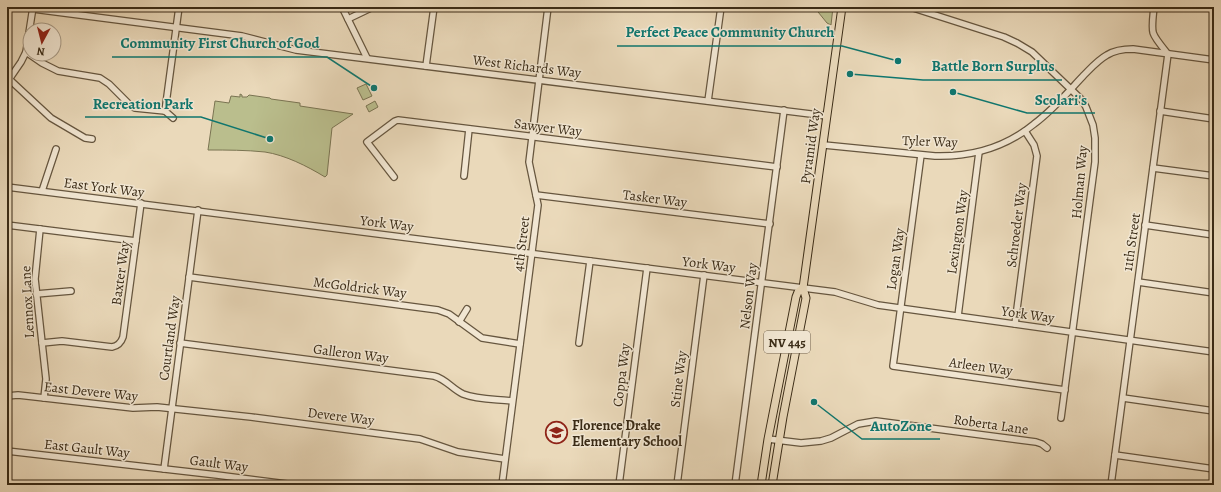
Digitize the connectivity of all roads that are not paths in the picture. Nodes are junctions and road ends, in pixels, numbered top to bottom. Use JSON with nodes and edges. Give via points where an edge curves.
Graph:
{"nodes":[{"id":1,"x":179,"y":7,"type":"edge"},
{"id":2,"x":342,"y":7,"type":"edge"},
{"id":3,"x":434,"y":7,"type":"edge"},
{"id":4,"x":548,"y":7,"type":"edge"},
{"id":5,"x":721,"y":7,"type":"edge"},
{"id":6,"x":842,"y":7,"type":"edge"},
{"id":7,"x":910,"y":7,"type":"edge"},
{"id":8,"x":1154,"y":7,"type":"edge"},
{"id":9,"x":33,"y":8,"type":"edge"},
{"id":10,"x":371,"y":8,"type":"edge"},
{"id":11,"x":348,"y":19,"type":"junction"},
{"id":12,"x":31,"y":22,"type":"edge"},
{"id":13,"x":176,"y":28,"type":"junction"},
{"id":14,"x":1168,"y":54,"type":"junction"},
{"id":15,"x":367,"y":58,"type":"junction"},
{"id":16,"x":22,"y":60,"type":"edge"},
{"id":17,"x":1214,"y":60,"type":"edge"},
{"id":18,"x":41,"y":62,"type":"edge"},
{"id":19,"x":426,"y":66,"type":"junction"},
{"id":20,"x":8,"y":80,"type":"edge"},
{"id":21,"x":539,"y":80,"type":"junction"},
{"id":22,"x":1071,"y":89,"type":"junction"},
{"id":23,"x":708,"y":101,"type":"junction"},
{"id":24,"x":784,"y":110,"type":"junction"},
{"id":25,"x":165,"y":111,"type":"junction"},
{"id":26,"x":1160,"y":111,"type":"junction"},
{"id":27,"x":827,"y":116,"type":"junction"},
{"id":28,"x":172,"y":118,"type":"dead end"},
{"id":29,"x":1214,"y":118,"type":"edge"},
{"id":30,"x":469,"y":129,"type":"junction"},
{"id":31,"x":1025,"y":131,"type":"junction"},
{"id":32,"x":532,"y":137,"type":"junction"},
{"id":33,"x":92,"y":139,"type":"dead end"},
{"id":34,"x":824,"y":145,"type":"junction"},
{"id":35,"x":56,"y":149,"type":"dead end"},
{"id":36,"x":980,"y":152,"type":"junction"},
{"id":37,"x":921,"y":155,"type":"junction"},
{"id":38,"x":777,"y":167,"type":"junction"},
{"id":39,"x":1153,"y":168,"type":"junction"},
{"id":40,"x":464,"y":176,"type":"dead end"},
{"id":41,"x":1214,"y":176,"type":"edge"},
{"id":42,"x":394,"y":177,"type":"dead end"},
{"id":43,"x":7,"y":187,"type":"edge"},
{"id":44,"x":42,"y":192,"type":"junction"},
{"id":45,"x":536,"y":195,"type":"junction"},
{"id":46,"x":141,"y":204,"type":"junction"},
{"id":47,"x":198,"y":210,"type":"junction"},
{"id":48,"x":770,"y":224,"type":"junction"},
{"id":49,"x":7,"y":225,"type":"edge"},
{"id":50,"x":1146,"y":225,"type":"junction"},
{"id":51,"x":40,"y":229,"type":"junction"},
{"id":52,"x":1214,"y":234,"type":"edge"},
{"id":53,"x":136,"y":241,"type":"junction"},
{"id":54,"x":532,"y":254,"type":"junction"},
{"id":55,"x":590,"y":261,"type":"junction"},
{"id":56,"x":647,"y":268,"type":"junction"},
{"id":57,"x":704,"y":275,"type":"junction"},
{"id":58,"x":189,"y":277,"type":"junction"},
{"id":59,"x":1138,"y":282,"type":"junction"},
{"id":60,"x":762,"y":283,"type":"junction"},
{"id":61,"x":803,"y":288,"type":"junction"},
{"id":62,"x":71,"y":291,"type":"dead end"},
{"id":63,"x":1214,"y":292,"type":"edge"},
{"id":64,"x":36,"y":294,"type":"junction"},
{"id":65,"x":901,"y":308,"type":"junction"},
{"id":66,"x":467,"y":310,"type":"dead end"},
{"id":67,"x":958,"y":316,"type":"junction"},
{"id":68,"x":459,"y":322,"type":"junction"},
{"id":69,"x":1015,"y":324,"type":"junction"},
{"id":70,"x":1073,"y":332,"type":"junction"},
{"id":71,"x":1130,"y":340,"type":"junction"},
{"id":72,"x":42,"y":343,"type":"junction"},
{"id":73,"x":180,"y":343,"type":"junction"},
{"id":74,"x":579,"y":343,"type":"dead end"},
{"id":75,"x":520,"y":344,"type":"junction"},
{"id":76,"x":1214,"y":352,"type":"edge"},
{"id":77,"x":893,"y":366,"type":"joint"},
{"id":78,"x":1065,"y":390,"type":"junction"},
{"id":79,"x":7,"y":396,"type":"edge"},
{"id":80,"x":44,"y":398,"type":"junction"},
{"id":81,"x":1123,"y":398,"type":"junction"},
{"id":82,"x":512,"y":402,"type":"junction"},
{"id":83,"x":172,"y":409,"type":"junction"},
{"id":84,"x":1214,"y":411,"type":"edge"},
{"id":85,"x":1061,"y":418,"type":"dead end"},
{"id":86,"x":768,"y":439,"type":"junction"},
{"id":87,"x":780,"y":440,"type":"junction"},
{"id":88,"x":1047,"y":448,"type":"dead end"},
{"id":89,"x":7,"y":452,"type":"edge"},
{"id":90,"x":1115,"y":455,"type":"junction"},
{"id":91,"x":505,"y":458,"type":"junction"},
{"id":92,"x":164,"y":469,"type":"junction"},
{"id":93,"x":1214,"y":469,"type":"edge"},
{"id":94,"x":295,"y":485,"type":"edge"},
{"id":95,"x":502,"y":485,"type":"edge"},
{"id":96,"x":619,"y":485,"type":"edge"},
{"id":97,"x":676,"y":485,"type":"edge"},
{"id":98,"x":735,"y":485,"type":"edge"},
{"id":99,"x":761,"y":485,"type":"edge"},
{"id":100,"x":772,"y":485,"type":"edge"},
{"id":101,"x":1111,"y":485,"type":"edge"}],
"edges":[{"from":1,"to":13,"type":"street"},
{"from":2,"to":11,"type":"street"},
{"from":3,"to":19,"type":"street"},
{"from":4,"to":21,"type":"street","name":"4th Street"},
{"from":5,"to":23,"type":"street"},
{"from":6,"to":27,"type":"main road","name":"Pyramid Way","number":"NV 445"},
{"from":7,"to":22,"type":"street","name":"Holman Way","via":[[1018,43],[1032,52]]},
{"from":8,"to":14,"type":"street","via":[[1152,34]]},
{"from":9,"to":12,"type":"street"},
{"from":9,"to":13,"type":"street","name":"West Richards Way"},
{"from":10,"to":11,"type":"street"},
{"from":11,"to":15,"type":"street"},
{"from":13,"to":15,"type":"street","name":"West Richards Way","via":[[256,39],[296,50]]},
{"from":13,"to":25,"type":"street"},
{"from":14,"to":17,"type":"street","name":"Tyler Way"},
{"from":14,"to":22,"type":"street","name":"Tyler Way","via":[[1125,49],[1104,54]]},
{"from":14,"to":26,"type":"street","name":"11th Street"},
{"from":15,"to":19,"type":"street","name":"West Richards Way"},
{"from":16,"to":20,"type":"street"},
{"from":18,"to":25,"type":"street","via":[[58,71],[105,81],[135,108]]},
{"from":19,"to":21,"type":"street","name":"West Richards Way"},
{"from":20,"to":33,"type":"street","via":[[51,118],[85,138]]},
{"from":21,"to":23,"type":"street","name":"West Richards Way"},
{"from":21,"to":32,"type":"street","name":"4th Street"},
{"from":22,"to":31,"type":"street","name":"Tyler Way"},
{"from":22,"to":70,"type":"street","name":"Holman Way","via":[[1082,100],[1089,113],[1096,150]]},
{"from":23,"to":24,"type":"street","name":"West Richards Way"},
{"from":24,"to":27,"type":"street","name":"West Richards Way"},
{"from":24,"to":38,"type":"street","name":"Nelson Way"},
{"from":25,"to":28,"type":"street"},
{"from":26,"to":29,"type":"street"},
{"from":26,"to":39,"type":"street","name":"11th Street"},
{"from":27,"to":34,"type":"main road","name":"Pyramid Way","number":"NV 445"},
{"from":30,"to":32,"type":"street","name":"Sawyer Way"},
{"from":30,"to":40,"type":"street"},
{"from":30,"to":42,"type":"street","name":"Sawyer Way","via":[[395,121],[367,142]]},
{"from":31,"to":36,"type":"street","name":"Tyler Way","via":[[1006,143]]},
{"from":31,"to":69,"type":"street","name":"Schroeder Way","via":[[1034,145],[1037,156]]},
{"from":32,"to":38,"type":"street","name":"Sawyer Way"},
{"from":32,"to":45,"type":"street","name":"4th Street","via":[[529,162]]},
{"from":34,"to":37,"type":"street","name":"Tyler Way"},
{"from":34,"to":61,"type":"main road","name":"Pyramid Way","number":"NV 445"},
{"from":35,"to":44,"type":"street"},
{"from":36,"to":37,"type":"street","name":"Tyler Way","via":[[949,156]]},
{"from":36,"to":67,"type":"street","name":"Lexington Way"},
{"from":37,"to":65,"type":"street","name":"Logan Way"},
{"from":38,"to":48,"type":"street","name":"Nelson Way"},
{"from":39,"to":41,"type":"street"},
{"from":39,"to":50,"type":"street","name":"11th Street"},
{"from":43,"to":44,"type":"street","name":"East York Way"},
{"from":44,"to":46,"type":"street","name":"East York Way"},
{"from":45,"to":48,"type":"street","name":"Tasker Way"},
{"from":45,"to":54,"type":"street","name":"4th Street","via":[[538,205]]},
{"from":46,"to":47,"type":"street","name":"East York Way"},
{"from":46,"to":53,"type":"street","name":"Baxter Way"},
{"from":47,"to":54,"type":"street","name":"York Way"},
{"from":47,"to":58,"type":"street","name":"Courtland Way"},
{"from":48,"to":60,"type":"street","name":"Nelson Way"},
{"from":49,"to":51,"type":"street"},
{"from":50,"to":52,"type":"street"},
{"from":50,"to":59,"type":"street","name":"11th Street"},
{"from":51,"to":53,"type":"street"},
{"from":51,"to":64,"type":"street","name":"Lennox Lane","via":[[35,274]]},
{"from":53,"to":72,"type":"street","name":"Baxter Way","via":[[123,337],[118,345],[112,347],[62,342]]},
{"from":54,"to":55,"type":"street","name":"York Way"},
{"from":54,"to":75,"type":"street","name":"4th Street"},
{"from":55,"to":56,"type":"street","name":"York Way"},
{"from":55,"to":74,"type":"street"},
{"from":56,"to":57,"type":"street","name":"York Way"},
{"from":56,"to":96,"type":"street","name":"Coppa Way"},
{"from":57,"to":60,"type":"street","name":"York Way"},
{"from":57,"to":97,"type":"street","name":"Stine Way"},
{"from":58,"to":68,"type":"street","name":"McGoldrick Way","via":[[438,310]]},
{"from":58,"to":73,"type":"street","name":"Courtland Way"},
{"from":59,"to":63,"type":"street"},
{"from":59,"to":71,"type":"street","name":"11th Street"},
{"from":60,"to":61,"type":"street","name":"York Way"},
{"from":60,"to":98,"type":"street","name":"Nelson Way"},
{"from":61,"to":65,"type":"street","name":"York Way","via":[[835,292],[878,305]]},
{"from":61,"to":86,"type":"main road","name":"Pyramid Way","number":"NV 445","via":[[796,297]]},
{"from":61,"to":87,"type":"main road","name":"Pyramid Way","number":"NV 445","via":[[806,298]]},
{"from":62,"to":64,"type":"street"},
{"from":64,"to":72,"type":"street","name":"Lennox Lane"},
{"from":65,"to":67,"type":"street","name":"York Way"},
{"from":65,"to":77,"type":"street","name":"Logan Way"},
{"from":66,"to":68,"type":"street"},
{"from":67,"to":69,"type":"street","name":"York Way"},
{"from":68,"to":75,"type":"street","name":"McGoldrick Way","via":[[482,338]]},
{"from":69,"to":70,"type":"street","name":"York Way"},
{"from":70,"to":71,"type":"street","name":"York Way"},
{"from":70,"to":78,"type":"street","name":"Holman Way"},
{"from":71,"to":76,"type":"street","name":"York Way"},
{"from":71,"to":81,"type":"street","name":"11th Street"},
{"from":72,"to":80,"type":"street","name":"Lennox Lane","via":[[46,379]]},
{"from":73,"to":82,"type":"street","name":"Galleron Way","via":[[434,376],[468,396]]},
{"from":73,"to":83,"type":"street","name":"Courtland Way"},
{"from":75,"to":82,"type":"street","name":"4th Street"},
{"from":77,"to":78,"type":"street","name":"Arleen Way"},
{"from":78,"to":85,"type":"street","name":"Holman Way"},
{"from":79,"to":80,"type":"street","name":"East Devere Way"},
{"from":80,"to":83,"type":"street","name":"East Devere Way","via":[[133,408]]},
{"from":81,"to":84,"type":"street"},
{"from":81,"to":90,"type":"street","name":"11th Street"},
{"from":82,"to":91,"type":"street","name":"4th Street"},
{"from":83,"to":91,"type":"street","name":"Devere Way","via":[[420,439],[458,452]]},
{"from":83,"to":92,"type":"street","name":"Courtland Way"},
{"from":86,"to":87,"type":"street","name":"Roberta Lane"},
{"from":86,"to":99,"type":"main road","name":"Pyramid Way","number":"NV 445"},
{"from":87,"to":88,"type":"street","name":"Roberta Lane","via":[[801,443],[823,440],[858,424],[884,421],[1036,442]]},
{"from":87,"to":100,"type":"main road","name":"Pyramid Way","number":"NV 445"},
{"from":89,"to":92,"type":"street","name":"East Gault Way"},
{"from":90,"to":93,"type":"street"},
{"from":90,"to":101,"type":"street","name":"11th Street"},
{"from":91,"to":95,"type":"street","name":"4th Street"},
{"from":92,"to":94,"type":"street","name":"Gault Way"}]}
